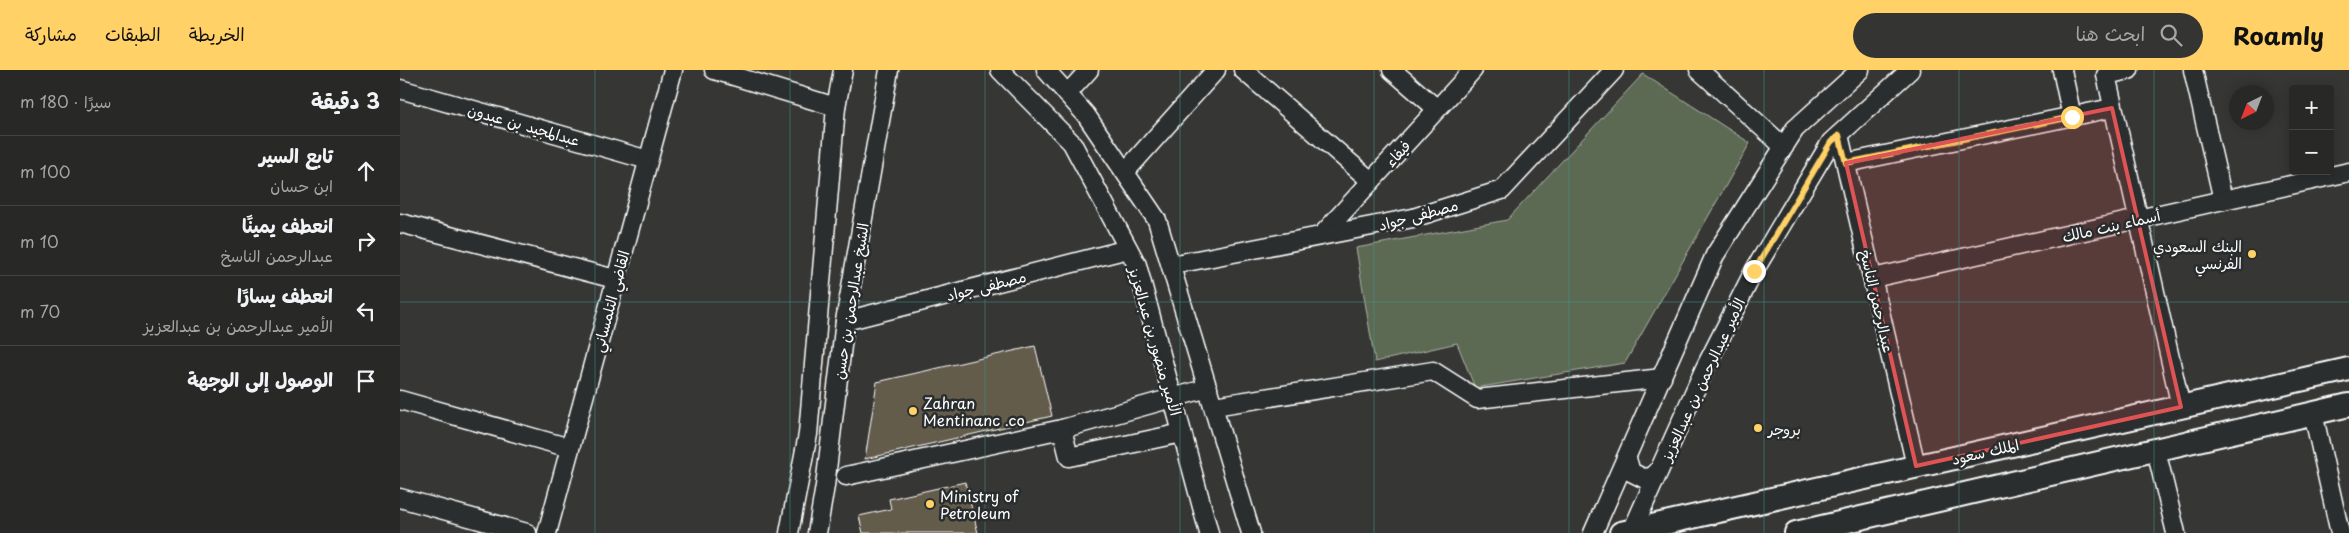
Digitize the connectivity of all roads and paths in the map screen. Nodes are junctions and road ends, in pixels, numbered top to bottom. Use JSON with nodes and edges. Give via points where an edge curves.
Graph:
{"nodes":[{"id":1,"x":672,"y":70,"type":"edge"},
{"id":2,"x":714,"y":70,"type":"edge"},
{"id":3,"x":843,"y":70,"type":"edge"},
{"id":4,"x":889,"y":70,"type":"edge"},
{"id":5,"x":1000,"y":70,"type":"edge"},
{"id":6,"x":1046,"y":70,"type":"edge"},
{"id":7,"x":1089,"y":70,"type":"edge"},
{"id":8,"x":1216,"y":70,"type":"edge"},
{"id":9,"x":1243,"y":70,"type":"edge"},
{"id":10,"x":1392,"y":70,"type":"edge"},
{"id":11,"x":1473,"y":70,"type":"edge"},
{"id":12,"x":1614,"y":70,"type":"edge"},
{"id":13,"x":1699,"y":70,"type":"edge"},
{"id":14,"x":1860,"y":70,"type":"edge"},
{"id":15,"x":1910,"y":70,"type":"edge"},
{"id":16,"x":2062,"y":70,"type":"edge"},
{"id":17,"x":2129,"y":70,"type":"edge"},
{"id":18,"x":2193,"y":70,"type":"edge"},
{"id":19,"x":1717,"y":76,"type":"edge"},
{"id":20,"x":400,"y":88,"type":"edge"},
{"id":21,"x":1067,"y":94,"type":"junction"},
{"id":22,"x":836,"y":107,"type":"junction"},
{"id":23,"x":2112,"y":108,"type":"junction"},
{"id":24,"x":1437,"y":110,"type":"junction"},
{"id":25,"x":2072,"y":117,"type":"junction"},
{"id":26,"x":1839,"y":135,"type":"junction"},
{"id":27,"x":1784,"y":147,"type":"junction"},
{"id":28,"x":648,"y":160,"type":"junction"},
{"id":29,"x":1846,"y":163,"type":"junction"},
{"id":30,"x":1125,"y":172,"type":"junction"},
{"id":31,"x":2349,"y":172,"type":"edge"},
{"id":32,"x":1371,"y":181,"type":"junction"},
{"id":33,"x":2223,"y":200,"type":"junction"},
{"id":34,"x":2139,"y":219,"type":"junction"},
{"id":35,"x":400,"y":223,"type":"edge"},
{"id":36,"x":1321,"y":236,"type":"junction"},
{"id":37,"x":1128,"y":249,"type":"junction"},
{"id":38,"x":1171,"y":265,"type":"junction"},
{"id":39,"x":1872,"y":278,"type":"junction"},
{"id":40,"x":616,"y":279,"type":"junction"},
{"id":41,"x":845,"y":321,"type":"junction"},
{"id":42,"x":2349,"y":369,"type":"edge"},
{"id":43,"x":1662,"y":378,"type":"junction"},
{"id":44,"x":1208,"y":388,"type":"junction"},
{"id":45,"x":1172,"y":397,"type":"junction"},
{"id":46,"x":400,"y":400,"type":"edge"},
{"id":47,"x":2349,"y":405,"type":"edge"},
{"id":48,"x":1214,"y":406,"type":"junction"},
{"id":49,"x":2181,"y":407,"type":"junction"},
{"id":50,"x":2313,"y":413,"type":"junction"},
{"id":51,"x":1062,"y":428,"type":"junction"},
{"id":52,"x":1182,"y":434,"type":"junction"},
{"id":53,"x":570,"y":448,"type":"junction"},
{"id":54,"x":2156,"y":450,"type":"junction"},
{"id":55,"x":1627,"y":459,"type":"junction"},
{"id":56,"x":1916,"y":466,"type":"junction"},
{"id":57,"x":1659,"y":470,"type":"junction"},
{"id":58,"x":846,"y":476,"type":"dead end"},
{"id":59,"x":400,"y":498,"type":"edge"},
{"id":60,"x":1626,"y":532,"type":"edge"},
{"id":61,"x":527,"y":533,"type":"edge"},
{"id":62,"x":547,"y":533,"type":"edge"},
{"id":63,"x":789,"y":533,"type":"edge"},
{"id":64,"x":816,"y":533,"type":"edge"},
{"id":65,"x":1209,"y":533,"type":"edge"},
{"id":66,"x":1251,"y":533,"type":"edge"},
{"id":67,"x":1593,"y":533,"type":"edge"},
{"id":68,"x":1796,"y":533,"type":"edge"},
{"id":69,"x":2176,"y":533,"type":"edge"},
{"id":70,"x":2340,"y":533,"type":"edge"}],
"edges":[{"from":1,"to":28,"type":"street","name":"القاضي التلمساني"},
{"from":2,"to":22,"type":"street"},
{"from":3,"to":22,"type":"street","name":"الشيخ عبدالرحمن بن حسن"},
{"from":4,"to":41,"type":"street","name":"الشيخ عبدالرحمن بن حسن"},
{"from":5,"to":37,"type":"street","name":"الأمير منصور بن عبدالعزيز","via":[[1072,143]]},
{"from":6,"to":21,"type":"street"},
{"from":7,"to":21,"type":"street"},
{"from":8,"to":30,"type":"street"},
{"from":9,"to":32,"type":"street"},
{"from":10,"to":24,"type":"street"},
{"from":11,"to":24,"type":"street","name":"فيفاء"},
{"from":12,"to":36,"type":"street","name":"مصطفى جواد","via":[[1502,190],[1414,218]]},
{"from":13,"to":19,"type":"street"},
{"from":14,"to":27,"type":"street","via":[[1795,129]]},
{"from":15,"to":26,"type":"street","name":"الأمير عبدالرحمن بن عبدالعزيز"},
{"from":16,"to":25,"type":"street"},
{"from":17,"to":23,"type":"street","via":[[2106,75]]},
{"from":18,"to":33,"type":"street"},
{"from":19,"to":27,"type":"street"},
{"from":20,"to":28,"type":"street","name":"عبدالمجيد بن عبدون"},
{"from":21,"to":30,"type":"street","via":[[1086,115]]},
{"from":22,"to":63,"type":"street","name":"الشيخ عبدالرحمن بن حسن","via":[[808,434]]},
{"from":23,"to":25,"type":"street"},
{"from":23,"to":34,"type":"street"},
{"from":24,"to":32,"type":"street","name":"فيفاء"},
{"from":25,"to":29,"type":"street"},
{"from":26,"to":29,"type":"street","name":"عبدالرحمن الناسخ"},
{"from":26,"to":57,"type":"street","name":"الأمير عبدالرحمن بن عبدالعزيز","via":[[1831,142],[1754,271]]},
{"from":27,"to":43,"type":"street","via":[[1715,255]]},
{"from":28,"to":40,"type":"street","name":"القاضي التلمساني"},
{"from":29,"to":39,"type":"street","name":"عبدالرحمن الناسخ"},
{"from":30,"to":38,"type":"street","via":[[1157,220]]},
{"from":31,"to":33,"type":"street","name":"أسماء بنت مالك"},
{"from":32,"to":36,"type":"street","name":"فيفاء"},
{"from":33,"to":34,"type":"street","name":"أسماء بنت مالك"},
{"from":34,"to":39,"type":"street","name":"أسماء بنت مالك"},
{"from":34,"to":49,"type":"street"},
{"from":35,"to":40,"type":"street"},
{"from":36,"to":38,"type":"street","name":"مصطفى جواد"},
{"from":37,"to":41,"type":"street","name":"مصطفى جواد"},
{"from":37,"to":45,"type":"street","name":"الأمير منصور بن عبدالعزيز","via":[[1137,265]]},
{"from":38,"to":44,"type":"street"},
{"from":39,"to":56,"type":"street","name":"عبدالرحمن الناسخ"},
{"from":40,"to":53,"type":"street","name":"القاضي التلمساني"},
{"from":41,"to":64,"type":"street","name":"الشيخ عبدالرحمن بن حسن"},
{"from":42,"to":49,"type":"main road","name":"الملك سعود"},
{"from":43,"to":48,"type":"street","via":[[1477,399],[1433,371]]},
{"from":43,"to":55,"type":"street"},
{"from":44,"to":45,"type":"street"},
{"from":44,"to":48,"type":"street"},
{"from":45,"to":51,"type":"street"},
{"from":45,"to":52,"type":"street","name":"الأمير منصور بن عبدالعزيز"},
{"from":46,"to":53,"type":"street"},
{"from":47,"to":50,"type":"main road"},
{"from":48,"to":66,"type":"street"},
{"from":49,"to":56,"type":"main road","name":"الملك سعود"},
{"from":50,"to":54,"type":"main road"},
{"from":50,"to":70,"type":"street"},
{"from":51,"to":52,"type":"street","via":[[1069,457]]},
{"from":51,"to":58,"type":"street"},
{"from":52,"to":65,"type":"street","name":"الأمير منصور بن عبدالعزيز"},
{"from":53,"to":62,"type":"street","name":"القاضي التلمساني"},
{"from":54,"to":68,"type":"main road"},
{"from":54,"to":69,"type":"street"},
{"from":55,"to":57,"type":"street","via":[[1631,472],[1636,476],[1648,478]]},
{"from":55,"to":67,"type":"street"},
{"from":56,"to":60,"type":"main road","name":"الملك سعود"},
{"from":57,"to":60,"type":"street","name":"الأمير عبدالرحمن بن عبدالعزيز"},
{"from":59,"to":61,"type":"street"}]}
